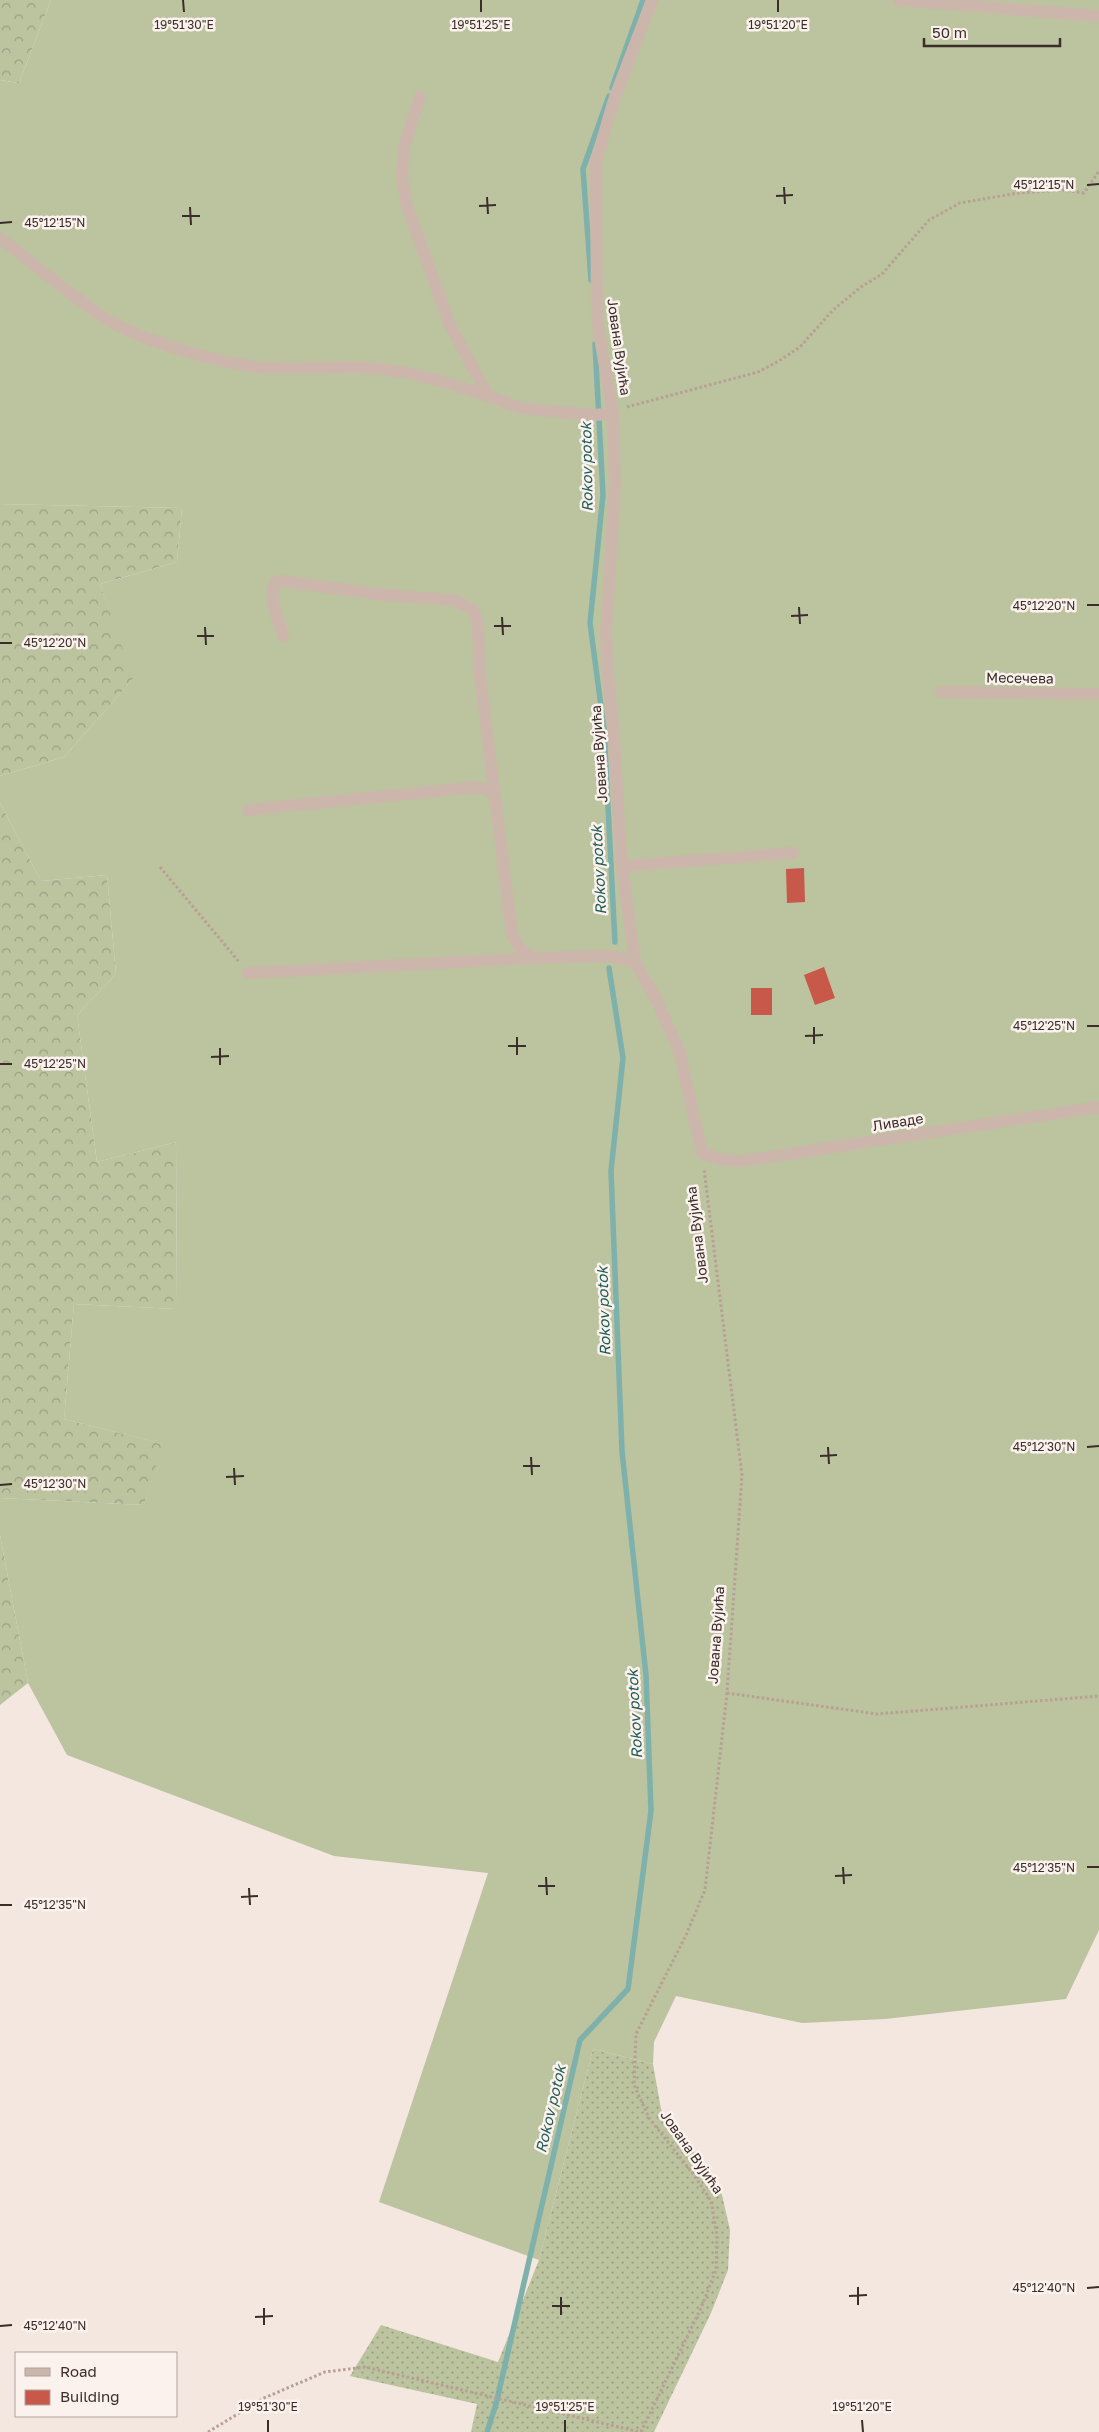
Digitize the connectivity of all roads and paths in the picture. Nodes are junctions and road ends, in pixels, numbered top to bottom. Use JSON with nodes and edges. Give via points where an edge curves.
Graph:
{"nodes":[{"id":1,"x":652,"y":0,"type":"edge"},
{"id":2,"x":899,"y":0,"type":"edge"},
{"id":3,"x":1099,"y":16,"type":"edge"},
{"id":4,"x":420,"y":97,"type":"dead end"},
{"id":5,"x":1099,"y":171,"type":"edge"},
{"id":6,"x":0,"y":238,"type":"edge"},
{"id":7,"x":488,"y":396,"type":"junction"},
{"id":8,"x":610,"y":414,"type":"junction"},
{"id":9,"x":283,"y":636,"type":"dead end"},
{"id":10,"x":941,"y":692,"type":"dead end"},
{"id":11,"x":1099,"y":694,"type":"edge"},
{"id":12,"x":496,"y":798,"type":"junction"},
{"id":13,"x":248,"y":810,"type":"dead end"},
{"id":14,"x":793,"y":853,"type":"dead end"},
{"id":15,"x":160,"y":866,"type":"dead end"},
{"id":16,"x":622,"y":866,"type":"junction"},
{"id":17,"x":534,"y":958,"type":"junction"},
{"id":18,"x":635,"y":962,"type":"junction"},
{"id":19,"x":248,"y":973,"type":"joint"},
{"id":20,"x":1099,"y":1107,"type":"edge"},
{"id":21,"x":702,"y":1153,"type":"junction"},
{"id":22,"x":727,"y":1693,"type":"junction"},
{"id":23,"x":1099,"y":1696,"type":"edge"},
{"id":24,"x":208,"y":2432,"type":"edge"},
{"id":25,"x":641,"y":2432,"type":"edge"}],
"edges":[{"from":1,"to":8,"type":"street","name":"Јована Вујића","via":[[615,97],[596,161],[597,320]]},
{"from":2,"to":3,"type":"street"},
{"from":4,"to":7,"type":"street","via":[[404,147],[402,177],[407,206],[450,325]]},
{"from":5,"to":8,"type":"path","via":[[1084,194],[1063,190],[1018,193],[960,203],[929,220],[882,274],[833,310],[800,347],[779,361],[758,372],[632,405]]},
{"from":6,"to":7,"type":"street","via":[[103,317],[189,352],[249,366],[360,367],[406,372]]},
{"from":7,"to":8,"type":"street","via":[[521,408]]},
{"from":8,"to":16,"type":"street","name":"Јована Вујића","via":[[615,483],[606,635]]},
{"from":9,"to":12,"type":"street","via":[[272,603],[271,591],[276,582],[455,600],[469,607],[478,623],[480,676]]},
{"from":10,"to":11,"type":"street","name":"Месечева"},
{"from":12,"to":13,"type":"street","via":[[489,790],[477,787]]},
{"from":12,"to":17,"type":"street","via":[[512,934],[516,945]]},
{"from":14,"to":16,"type":"street"},
{"from":15,"to":19,"type":"path"},
{"from":16,"to":18,"type":"street","name":"Јована Вујића"},
{"from":17,"to":18,"type":"street","via":[[610,956]]},
{"from":17,"to":19,"type":"street"},
{"from":18,"to":21,"type":"street","name":"Јована Вујића","via":[[679,1050]]},
{"from":20,"to":21,"type":"street","name":"Ливаде","via":[[750,1160],[722,1160]]},
{"from":21,"to":22,"type":"path","name":"Јована Вујића","via":[[742,1475]]},
{"from":22,"to":23,"type":"path","via":[[877,1714]]},
{"from":22,"to":25,"type":"path","name":"Јована Вујића","via":[[705,1890],[636,2034],[634,2085],[649,2118],[711,2201],[717,2235],[716,2270]]},
{"from":24,"to":25,"type":"path","via":[[264,2398],[326,2372],[366,2367]]}]}
